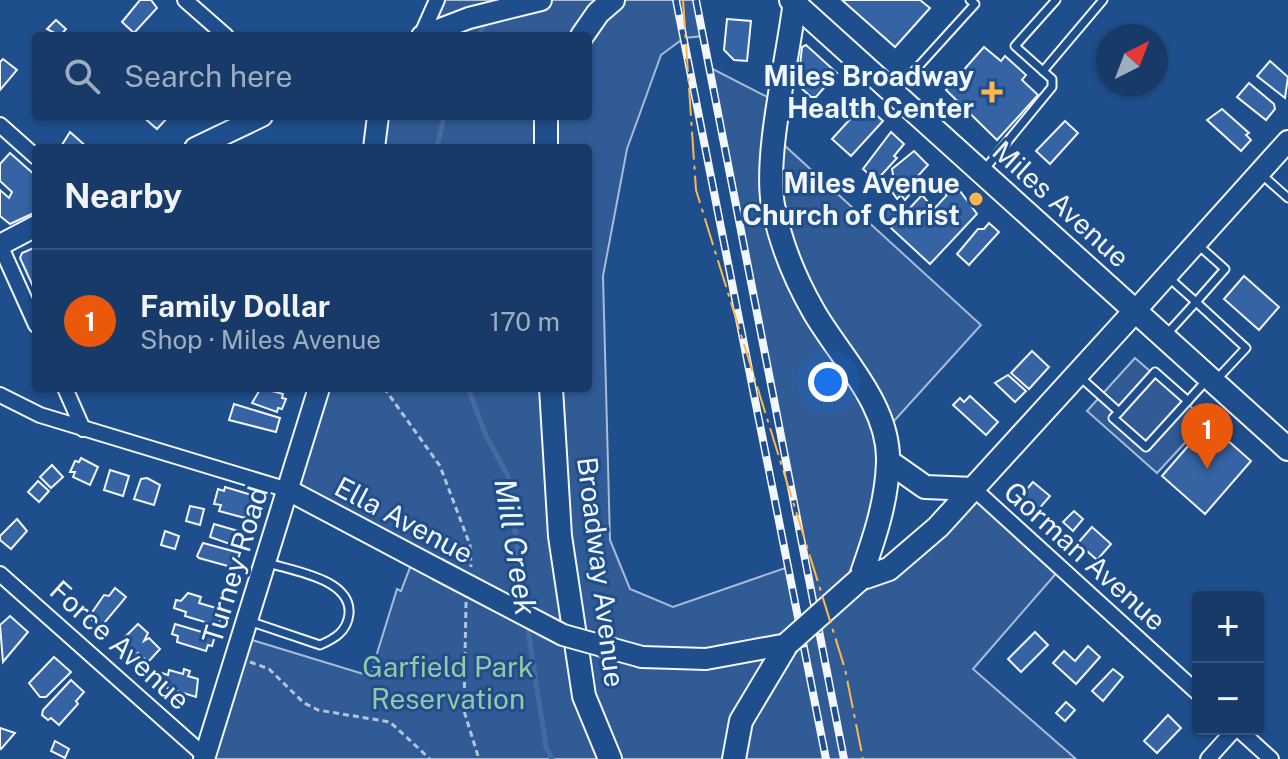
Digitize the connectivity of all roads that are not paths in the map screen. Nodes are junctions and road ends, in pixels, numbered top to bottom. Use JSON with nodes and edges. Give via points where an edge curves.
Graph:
{"nodes":[{"id":1,"x":185,"y":0,"type":"edge"},
{"id":2,"x":437,"y":0,"type":"edge"},
{"id":3,"x":541,"y":0,"type":"edge"},
{"id":4,"x":613,"y":0,"type":"edge"},
{"id":5,"x":970,"y":0,"type":"edge"},
{"id":6,"x":1056,"y":0,"type":"edge"},
{"id":7,"x":1103,"y":0,"type":"edge"},
{"id":8,"x":793,"y":1,"type":"edge"},
{"id":9,"x":221,"y":32,"type":"edge"},
{"id":10,"x":424,"y":32,"type":"edge"},
{"id":11,"x":432,"y":32,"type":"edge"},
{"id":12,"x":585,"y":32,"type":"edge"},
{"id":13,"x":1043,"y":71,"type":"junction"},
{"id":14,"x":895,"y":93,"type":"junction"},
{"id":15,"x":254,"y":120,"type":"edge"},
{"id":16,"x":378,"y":120,"type":"edge"},
{"id":17,"x":546,"y":120,"type":"edge"},
{"id":18,"x":0,"y":125,"type":"edge"},
{"id":19,"x":1288,"y":141,"type":"edge"},
{"id":20,"x":203,"y":144,"type":"edge"},
{"id":21,"x":374,"y":144,"type":"edge"},
{"id":22,"x":546,"y":144,"type":"edge"},
{"id":23,"x":32,"y":153,"type":"edge"},
{"id":24,"x":1260,"y":172,"type":"junction"},
{"id":25,"x":982,"y":173,"type":"junction"},
{"id":26,"x":1288,"y":198,"type":"edge"},
{"id":27,"x":32,"y":228,"type":"edge"},
{"id":28,"x":1196,"y":243,"type":"junction"},
{"id":29,"x":0,"y":245,"type":"edge"},
{"id":30,"x":1166,"y":276,"type":"junction"},
{"id":31,"x":1196,"y":302,"type":"junction"},
{"id":32,"x":1135,"y":311,"type":"junction"},
{"id":33,"x":32,"y":316,"type":"edge"},
{"id":34,"x":1164,"y":337,"type":"junction"},
{"id":35,"x":1076,"y":373,"type":"junction"},
{"id":36,"x":1211,"y":380,"type":"junction"},
{"id":37,"x":67,"y":392,"type":"edge"},
{"id":38,"x":318,"y":392,"type":"edge"},
{"id":39,"x":551,"y":392,"type":"edge"},
{"id":40,"x":0,"y":395,"type":"edge"},
{"id":41,"x":1188,"y":401,"type":"junction"},
{"id":42,"x":1119,"y":412,"type":"junction"},
{"id":43,"x":83,"y":429,"type":"junction"},
{"id":44,"x":1285,"y":440,"type":"edge"},
{"id":45,"x":888,"y":461,"type":"junction"},
{"id":46,"x":974,"y":489,"type":"junction"},
{"id":47,"x":288,"y":490,"type":"junction"},
{"id":48,"x":265,"y":562,"type":"junction"},
{"id":49,"x":0,"y":574,"type":"edge"},
{"id":50,"x":860,"y":579,"type":"junction"},
{"id":51,"x":247,"y":620,"type":"junction"},
{"id":52,"x":787,"y":644,"type":"junction"},
{"id":53,"x":1192,"y":688,"type":"edge"},
{"id":54,"x":1230,"y":735,"type":"edge"},
{"id":55,"x":1243,"y":735,"type":"edge"},
{"id":56,"x":204,"y":757,"type":"edge"},
{"id":57,"x":610,"y":759,"type":"edge"},
{"id":58,"x":734,"y":759,"type":"edge"},
{"id":59,"x":1208,"y":759,"type":"edge"},
{"id":60,"x":1271,"y":759,"type":"edge"}],
"edges":[{"from":1,"to":9,"type":"street"},
{"from":2,"to":10,"type":"street"},
{"from":3,"to":11,"type":"main road"},
{"from":4,"to":12,"type":"main road"},
{"from":5,"to":14,"type":"lane","via":[[975,4]]},
{"from":6,"to":13,"type":"lane","via":[[1015,46]]},
{"from":7,"to":13,"type":"lane"},
{"from":8,"to":14,"type":"main road","name":"Miles Avenue"},
{"from":8,"to":45,"type":"main road","via":[[772,202],[798,280],[868,396],[884,432]]},
{"from":13,"to":25,"type":"lane","via":[[1052,87]]},
{"from":14,"to":25,"type":"main road","name":"Miles Avenue"},
{"from":15,"to":20,"type":"main road"},
{"from":16,"to":21,"type":"main road"},
{"from":17,"to":22,"type":"main road"},
{"from":18,"to":23,"type":"street"},
{"from":19,"to":24,"type":"main road"},
{"from":24,"to":26,"type":"lane"},
{"from":24,"to":28,"type":"main road"},
{"from":25,"to":32,"type":"main road","name":"Miles Avenue"},
{"from":27,"to":29,"type":"main road"},
{"from":28,"to":30,"type":"main road"},
{"from":28,"to":31,"type":"lane","via":[[1225,269]]},
{"from":29,"to":33,"type":"street"},
{"from":30,"to":31,"type":"lane"},
{"from":30,"to":32,"type":"main road"},
{"from":31,"to":34,"type":"lane"},
{"from":31,"to":36,"type":"lane","via":[[1246,348]]},
{"from":32,"to":34,"type":"main road","name":"Miles Avenue"},
{"from":32,"to":35,"type":"main road"},
{"from":34,"to":36,"type":"main road","name":"Miles Avenue"},
{"from":35,"to":42,"type":"lane"},
{"from":35,"to":46,"type":"main road"},
{"from":36,"to":41,"type":"lane"},
{"from":36,"to":44,"type":"main road","name":"Miles Avenue"},
{"from":37,"to":43,"type":"street"},
{"from":38,"to":47,"type":"main road","name":"Turney Road"},
{"from":39,"to":57,"type":"main road","name":"Broadway Avenue","via":[[560,536],[584,696]]},
{"from":40,"to":43,"type":"street","name":"Ella Avenue"},
{"from":41,"to":42,"type":"lane","via":[[1155,372]]},
{"from":41,"to":42,"type":"lane","via":[[1146,447],[1113,418]]},
{"from":43,"to":47,"type":"street","name":"Ella Avenue"},
{"from":45,"to":46,"type":"main road","via":[[925,487]]},
{"from":45,"to":50,"type":"main road","via":[[879,524]]},
{"from":46,"to":50,"type":"main road","via":[[889,569]]},
{"from":46,"to":53,"type":"street","name":"Gorman Avenue"},
{"from":47,"to":48,"type":"main road","name":"Turney Road"},
{"from":47,"to":52,"type":"main road","name":"Ella Avenue","bridge":true,"via":[[563,635],[642,657],[706,659]]},
{"from":48,"to":51,"type":"main road","name":"Turney Road"},
{"from":48,"to":51,"type":"lane","via":[[328,583],[349,605],[348,619],[343,631],[320,645]]},
{"from":49,"to":56,"type":"street","name":"Force Avenue"},
{"from":50,"to":52,"type":"main road","bridge":true},
{"from":51,"to":56,"type":"main road","name":"Turney Road"},
{"from":52,"to":58,"type":"main road","via":[[741,721]]},
{"from":54,"to":59,"type":"street"},
{"from":55,"to":60,"type":"street"}]}
